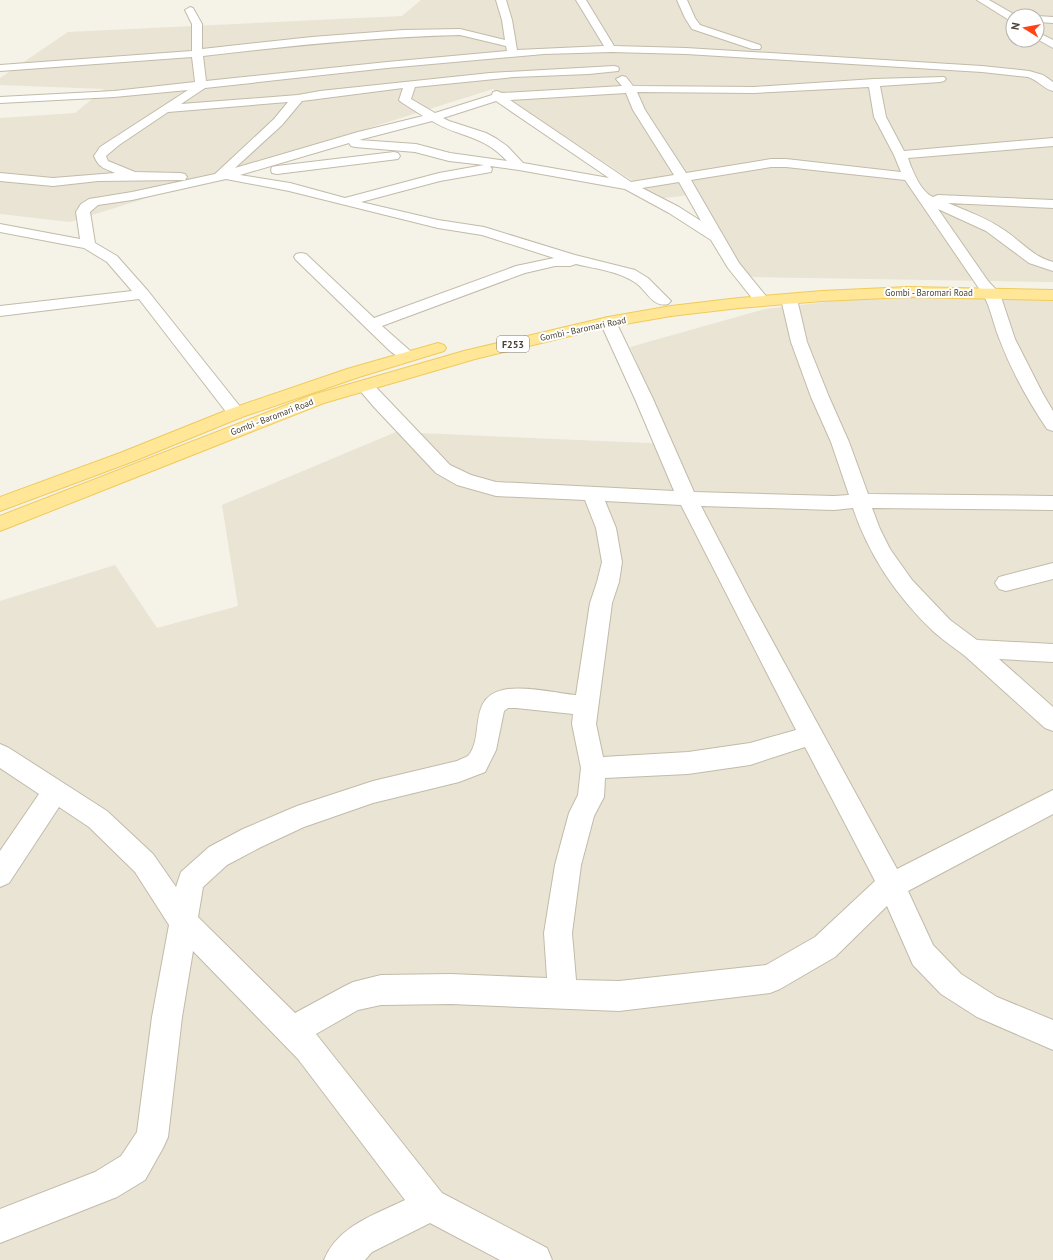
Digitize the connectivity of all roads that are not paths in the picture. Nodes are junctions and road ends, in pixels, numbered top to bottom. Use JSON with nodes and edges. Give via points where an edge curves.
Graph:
{"nodes":[{"id":1,"x":497,"y":0,"type":"edge"},
{"id":2,"x":501,"y":0,"type":"edge"},
{"id":3,"x":581,"y":0,"type":"edge"},
{"id":4,"x":682,"y":0,"type":"edge"},
{"id":5,"x":982,"y":0,"type":"edge"},
{"id":6,"x":190,"y":10,"type":"dead end"},
{"id":7,"x":1005,"y":13,"type":"edge"},
{"id":8,"x":479,"y":26,"type":"dead end"},
{"id":9,"x":511,"y":45,"type":"junction"},
{"id":10,"x":611,"y":49,"type":"junction"},
{"id":11,"x":197,"y":53,"type":"junction"},
{"id":12,"x":786,"y":57,"type":"junction"},
{"id":13,"x":0,"y":68,"type":"edge"},
{"id":14,"x":614,"y":69,"type":"junction"},
{"id":15,"x":494,"y":76,"type":"junction"},
{"id":16,"x":1039,"y":77,"type":"junction"},
{"id":17,"x":874,"y":82,"type":"junction"},
{"id":18,"x":410,"y":84,"type":"junction"},
{"id":19,"x":201,"y":86,"type":"junction"},
{"id":20,"x":1053,"y":88,"type":"edge"},
{"id":21,"x":630,"y":89,"type":"junction"},
{"id":22,"x":498,"y":97,"type":"junction"},
{"id":23,"x":298,"y":98,"type":"junction"},
{"id":24,"x":0,"y":100,"type":"edge"},
{"id":25,"x":396,"y":108,"type":"junction"},
{"id":26,"x":168,"y":109,"type":"junction"},
{"id":27,"x":434,"y":117,"type":"junction"},
{"id":28,"x":362,"y":135,"type":"junction"},
{"id":29,"x":1053,"y":142,"type":"edge"},
{"id":30,"x":334,"y":143,"type":"junction"},
{"id":31,"x":900,"y":155,"type":"junction"},
{"id":32,"x":449,"y":157,"type":"junction"},
{"id":33,"x":519,"y":166,"type":"junction"},
{"id":34,"x":135,"y":176,"type":"junction"},
{"id":35,"x":0,"y":177,"type":"edge"},
{"id":36,"x":224,"y":177,"type":"junction"},
{"id":37,"x":909,"y":177,"type":"junction"},
{"id":38,"x":683,"y":178,"type":"junction"},
{"id":39,"x":629,"y":186,"type":"junction"},
{"id":40,"x":923,"y":198,"type":"junction"},
{"id":41,"x":345,"y":202,"type":"junction"},
{"id":42,"x":1053,"y":204,"type":"edge"},
{"id":43,"x":0,"y":228,"type":"edge"},
{"id":44,"x":716,"y":237,"type":"junction"},
{"id":45,"x":88,"y":245,"type":"junction"},
{"id":46,"x":302,"y":257,"type":"dead end"},
{"id":47,"x":582,"y":261,"type":"junction"},
{"id":48,"x":1053,"y":267,"type":"edge"},
{"id":49,"x":1053,"y":285,"type":"edge"},
{"id":50,"x":988,"y":289,"type":"junction"},
{"id":51,"x":143,"y":294,"type":"junction"},
{"id":52,"x":757,"y":295,"type":"junction"},
{"id":53,"x":1053,"y":295,"type":"edge"},
{"id":54,"x":789,"y":299,"type":"junction"},
{"id":55,"x":663,"y":301,"type":"junction"},
{"id":56,"x":0,"y":311,"type":"edge"},
{"id":57,"x":608,"y":322,"type":"junction"},
{"id":58,"x":372,"y":324,"type":"junction"},
{"id":59,"x":514,"y":329,"type":"dead end"},
{"id":60,"x":477,"y":337,"type":"dead end"},
{"id":61,"x":408,"y":356,"type":"junction"},
{"id":62,"x":365,"y":386,"type":"junction"},
{"id":63,"x":236,"y":413,"type":"junction"},
{"id":64,"x":1053,"y":424,"type":"edge"},
{"id":65,"x":593,"y":495,"type":"junction"},
{"id":66,"x":688,"y":498,"type":"junction"},
{"id":67,"x":861,"y":501,"type":"junction"},
{"id":68,"x":1053,"y":503,"type":"edge"},
{"id":69,"x":0,"y":504,"type":"edge"},
{"id":70,"x":0,"y":524,"type":"edge"},
{"id":71,"x":1053,"y":571,"type":"edge"},
{"id":72,"x":1006,"y":583,"type":"dead end"},
{"id":73,"x":972,"y":649,"type":"junction"},
{"id":74,"x":1053,"y":653,"type":"edge"},
{"id":75,"x":586,"y":706,"type":"junction"},
{"id":76,"x":1053,"y":721,"type":"edge"},
{"id":77,"x":812,"y":735,"type":"junction"},
{"id":78,"x":0,"y":755,"type":"edge"},
{"id":79,"x":593,"y":768,"type":"junction"},
{"id":80,"x":55,"y":792,"type":"junction"},
{"id":81,"x":1053,"y":801,"type":"edge"},
{"id":82,"x":0,"y":874,"type":"edge"},
{"id":83,"x":891,"y":885,"type":"junction"},
{"id":84,"x":183,"y":921,"type":"junction"},
{"id":85,"x":563,"y":993,"type":"junction"},
{"id":86,"x":292,"y":1031,"type":"junction"},
{"id":87,"x":1053,"y":1035,"type":"edge"},
{"id":88,"x":430,"y":1205,"type":"junction"},
{"id":89,"x":0,"y":1226,"type":"edge"},
{"id":90,"x":341,"y":1260,"type":"edge"},
{"id":91,"x":535,"y":1260,"type":"edge"}],
"edges":[{"from":1,"to":2,"type":"street"},
{"from":2,"to":9,"type":"street","via":[[507,14]]},
{"from":3,"to":10,"type":"street"},
{"from":4,"to":12,"type":"street","via":[[691,23],[696,27]]},
{"from":5,"to":7,"type":"street"},
{"from":6,"to":11,"type":"street","via":[[197,24]]},
{"from":8,"to":9,"type":"street"},
{"from":9,"to":10,"type":"street"},
{"from":9,"to":11,"type":"street","via":[[451,31],[365,35]]},
{"from":9,"to":19,"type":"street"},
{"from":10,"to":12,"type":"street"},
{"from":10,"to":14,"type":"street","via":[[607,54]]},
{"from":11,"to":13,"type":"street"},
{"from":11,"to":19,"type":"street"},
{"from":12,"to":16,"type":"street","via":[[982,69]]},
{"from":14,"to":15,"type":"street"},
{"from":14,"to":21,"type":"street"},
{"from":15,"to":18,"type":"street"},
{"from":15,"to":22,"type":"street"},
{"from":16,"to":17,"type":"street"},
{"from":16,"to":20,"type":"street"},
{"from":17,"to":21,"type":"street","via":[[754,90]]},
{"from":17,"to":31,"type":"street","via":[[880,117]]},
{"from":18,"to":23,"type":"street"},
{"from":18,"to":25,"type":"street"},
{"from":19,"to":24,"type":"street"},
{"from":19,"to":26,"type":"street"},
{"from":21,"to":22,"type":"street"},
{"from":21,"to":38,"type":"street","via":[[639,110]]},
{"from":22,"to":27,"type":"street"},
{"from":22,"to":39,"type":"street"},
{"from":23,"to":26,"type":"street"},
{"from":23,"to":36,"type":"street"},
{"from":25,"to":27,"type":"street"},
{"from":25,"to":28,"type":"street"},
{"from":26,"to":34,"type":"street","via":[[115,142],[100,156],[103,163]]},
{"from":27,"to":28,"type":"street"},
{"from":27,"to":33,"type":"street","via":[[445,124],[493,142]]},
{"from":28,"to":30,"type":"street"},
{"from":29,"to":31,"type":"street"},
{"from":30,"to":32,"type":"street","via":[[416,148]]},
{"from":30,"to":36,"type":"street"},
{"from":31,"to":37,"type":"street"},
{"from":32,"to":33,"type":"street"},
{"from":32,"to":36,"type":"street","via":[[386,156]]},
{"from":33,"to":39,"type":"street"},
{"from":33,"to":41,"type":"street","via":[[439,177]]},
{"from":34,"to":35,"type":"street","via":[[53,182]]},
{"from":34,"to":36,"type":"street"},
{"from":36,"to":41,"type":"street","via":[[290,187]]},
{"from":36,"to":45,"type":"street","via":[[94,202],[83,212]]},
{"from":37,"to":38,"type":"street","via":[[770,163]]},
{"from":37,"to":40,"type":"street"},
{"from":38,"to":39,"type":"street"},
{"from":38,"to":44,"type":"street"},
{"from":39,"to":44,"type":"street","via":[[674,210]]},
{"from":40,"to":42,"type":"street"},
{"from":40,"to":48,"type":"street","via":[[992,229],[1023,254],[1040,264]]},
{"from":40,"to":50,"type":"street"},
{"from":41,"to":47,"type":"street","via":[[438,224],[484,231]]},
{"from":43,"to":45,"type":"street"},
{"from":44,"to":52,"type":"street","via":[[733,265]]},
{"from":45,"to":51,"type":"street","via":[[112,258]]},
{"from":46,"to":58,"type":"street"},
{"from":47,"to":55,"type":"street","via":[[630,273],[643,281]]},
{"from":47,"to":58,"type":"street","via":[[555,262],[522,269]]},
{"from":49,"to":50,"type":"main road","name":"Gombi - Baromari Road","number":"F253"},
{"from":50,"to":52,"type":"main road","name":"Gombi - Baromari Road","number":"F253","via":[[846,284]]},
{"from":50,"to":53,"type":"main road","name":"Gombi - Baromari Road","number":"F253"},
{"from":50,"to":54,"type":"main road","name":"Gombi - Baromari Road","number":"F253"},
{"from":50,"to":64,"type":"street","via":[[1007,339],[1034,394]]},
{"from":51,"to":56,"type":"street"},
{"from":51,"to":63,"type":"street"},
{"from":52,"to":54,"type":"main road","name":"Gombi - Baromari Road","number":"F253"},
{"from":52,"to":55,"type":"main road","name":"Gombi - Baromari Road","number":"F253"},
{"from":52,"to":57,"type":"main road","name":"Gombi - Baromari Road","number":"F253"},
{"from":54,"to":67,"type":"street","via":[[799,342]]},
{"from":55,"to":59,"type":"main road","name":"Gombi - Baromari Road","number":"F253","via":[[602,310]]},
{"from":57,"to":62,"type":"main road","name":"Gombi - Baromari Road","number":"F253","via":[[470,355]]},
{"from":57,"to":66,"type":"street"},
{"from":58,"to":61,"type":"street"},
{"from":60,"to":61,"type":"main road","name":"Gombi - Baromari Road"},
{"from":61,"to":63,"type":"main road","name":"Gombi - Baromari Road"},
{"from":62,"to":65,"type":"street","via":[[444,470],[464,480],[496,489]]},
{"from":62,"to":70,"type":"main road","name":"Gombi - Baromari Road","number":"F253","via":[[318,399]]},
{"from":63,"to":69,"type":"main road","name":"Gombi - Baromari Road"},
{"from":65,"to":66,"type":"street"},
{"from":65,"to":75,"type":"street","via":[[606,528],[612,562],[601,603]]},
{"from":66,"to":67,"type":"street","via":[[834,503]]},
{"from":66,"to":77,"type":"street","via":[[739,600]]},
{"from":67,"to":68,"type":"street"},
{"from":67,"to":73,"type":"street","via":[[881,552],[905,586],[942,626]]},
{"from":71,"to":72,"type":"street"},
{"from":73,"to":74,"type":"street"},
{"from":73,"to":76,"type":"street"},
{"from":75,"to":79,"type":"street","via":[[584,724]]},
{"from":75,"to":84,"type":"street","via":[[516,698],[502,699],[493,706],[484,750],[476,764],[459,771],[373,792],[297,818],[218,856],[191,881]]},
{"from":77,"to":79,"type":"street","via":[[750,754],[688,763]]},
{"from":77,"to":83,"type":"street"},
{"from":78,"to":80,"type":"street"},
{"from":79,"to":85,"type":"street","via":[[591,797],[582,813],[568,865],[558,934]]},
{"from":80,"to":82,"type":"street"},
{"from":80,"to":84,"type":"street","via":[[98,819],[144,863]]},
{"from":81,"to":83,"type":"street"},
{"from":83,"to":85,"type":"street","via":[[825,947],[770,979],[619,996]]},
{"from":83,"to":87,"type":"street","via":[[923,955],[951,984],[987,1007]]},
{"from":84,"to":86,"type":"street"},
{"from":84,"to":89,"type":"street","via":[[167,1017],[152,1137],[133,1168],[105,1185]]},
{"from":85,"to":86,"type":"street","via":[[451,989],[381,990],[353,998]]},
{"from":86,"to":88,"type":"street","via":[[309,1048]]},
{"from":88,"to":90,"type":"street","via":[[360,1240]]},
{"from":88,"to":91,"type":"street"}]}
